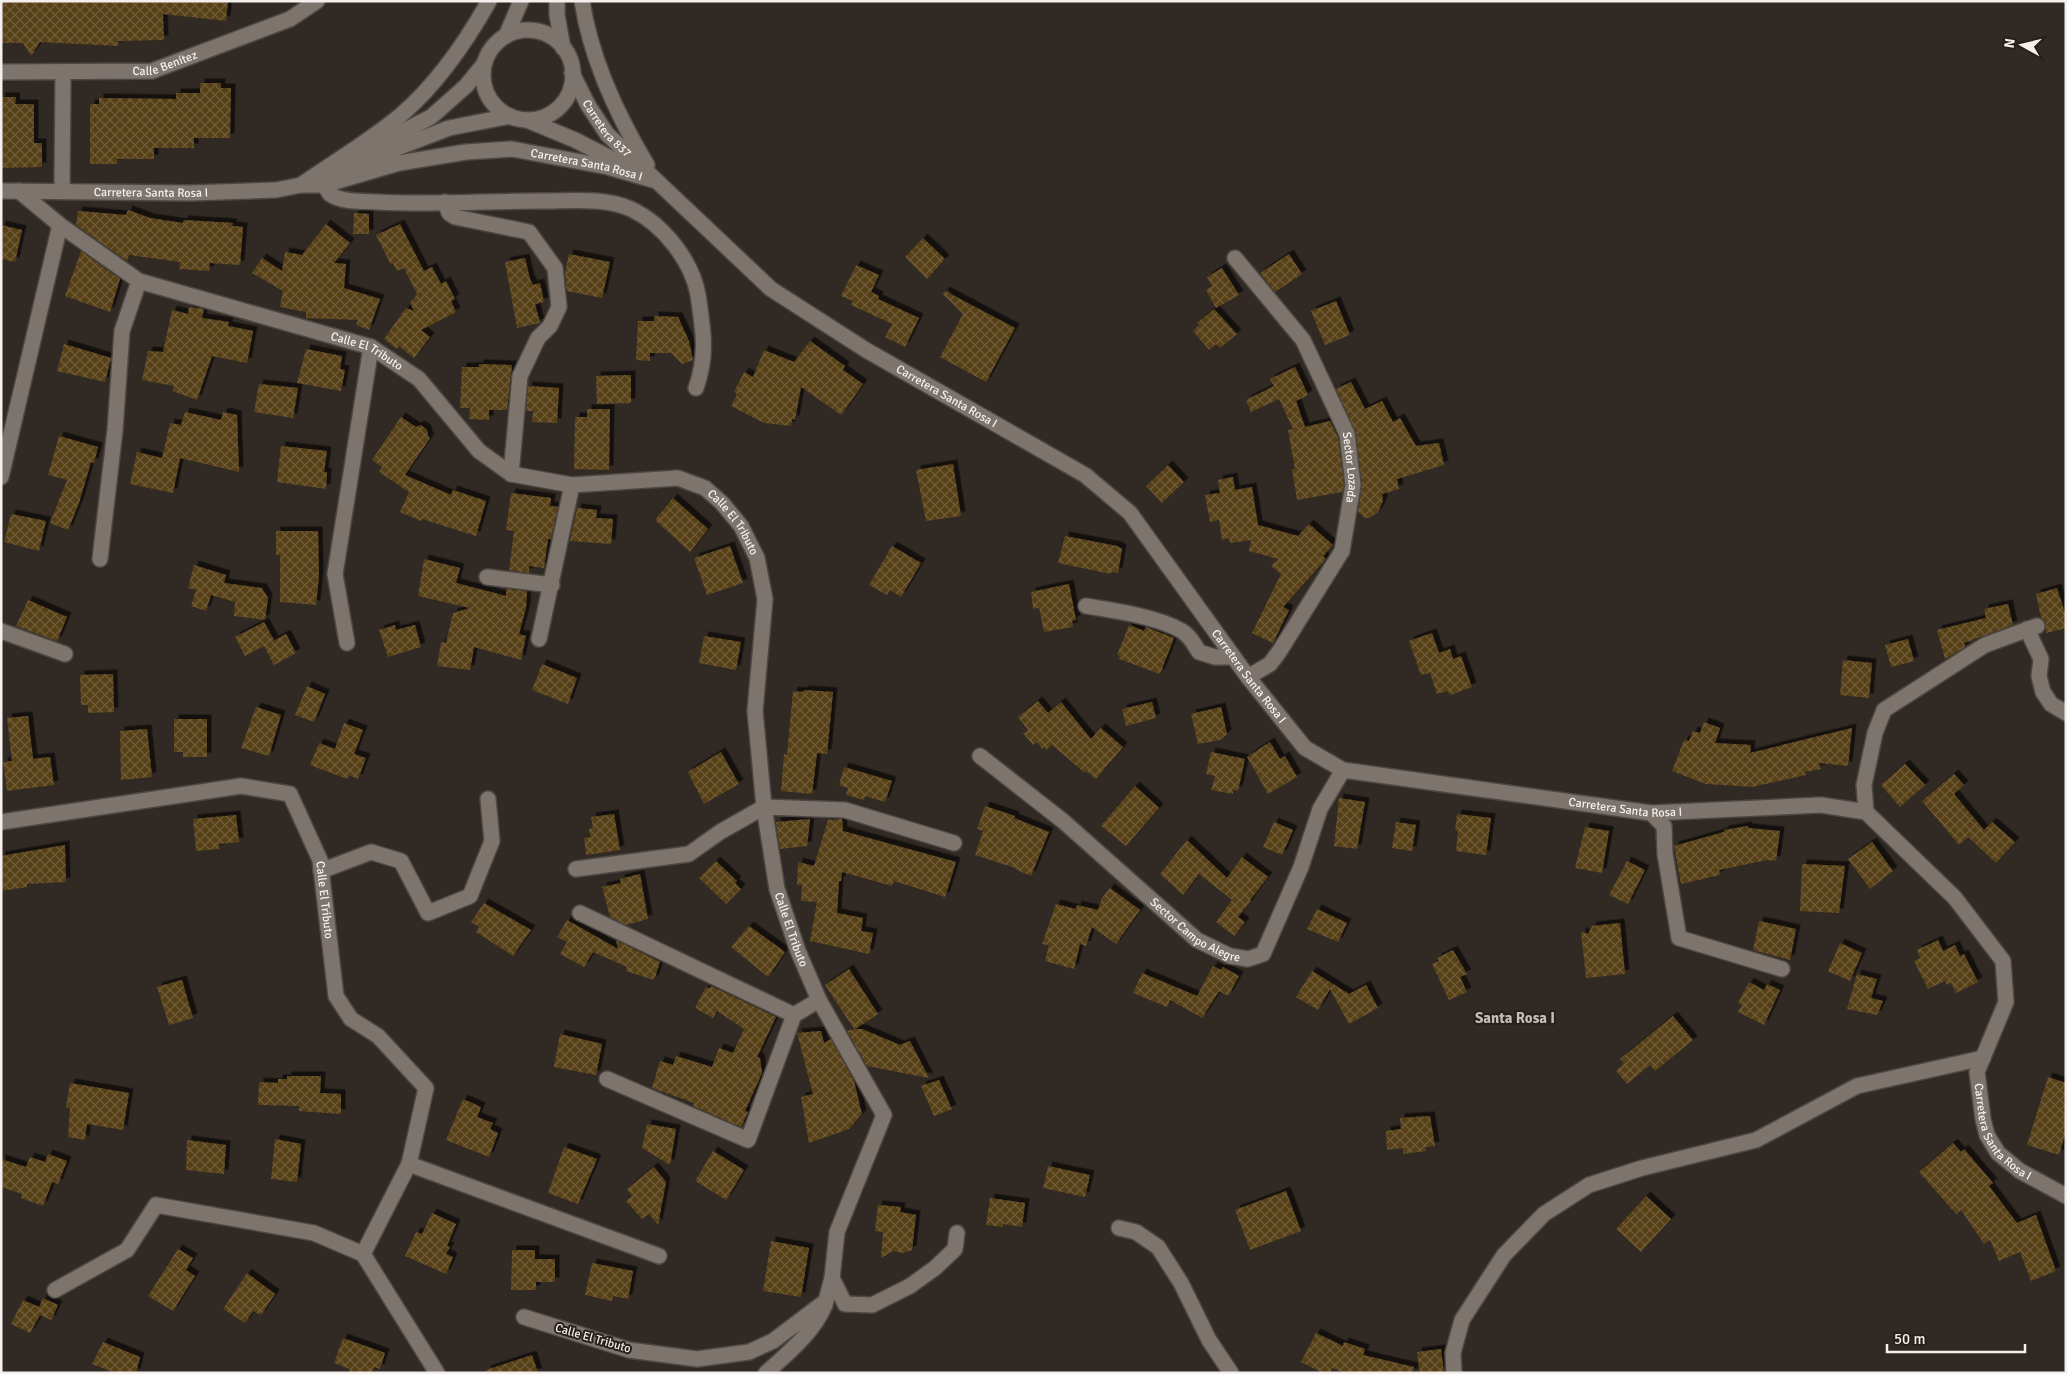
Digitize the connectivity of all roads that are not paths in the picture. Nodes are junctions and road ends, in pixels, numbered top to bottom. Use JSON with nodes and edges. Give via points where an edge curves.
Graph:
{"nodes":[{"id":1,"x":317,"y":1,"type":"edge"},
{"id":2,"x":489,"y":1,"type":"edge"},
{"id":3,"x":521,"y":1,"type":"edge"},
{"id":4,"x":557,"y":1,"type":"edge"},
{"id":5,"x":582,"y":1,"type":"edge"},
{"id":6,"x":506,"y":36,"type":"junction"},
{"id":7,"x":563,"y":48,"type":"junction"},
{"id":8,"x":484,"y":64,"type":"junction"},
{"id":9,"x":1,"y":72,"type":"edge"},
{"id":10,"x":63,"y":72,"type":"junction"},
{"id":11,"x":572,"y":73,"type":"junction"},
{"id":12,"x":510,"y":116,"type":"junction"},
{"id":13,"x":527,"y":120,"type":"junction"},
{"id":14,"x":657,"y":181,"type":"junction"},
{"id":15,"x":324,"y":184,"type":"junction"},
{"id":16,"x":301,"y":185,"type":"junction"},
{"id":17,"x":1,"y":191,"type":"edge"},
{"id":18,"x":19,"y":191,"type":"junction"},
{"id":19,"x":62,"y":191,"type":"junction"},
{"id":20,"x":445,"y":202,"type":"junction"},
{"id":21,"x":60,"y":225,"type":"junction"},
{"id":22,"x":1235,"y":258,"type":"dead end"},
{"id":23,"x":139,"y":281,"type":"junction"},
{"id":24,"x":371,"y":347,"type":"junction"},
{"id":25,"x":696,"y":388,"type":"dead end"},
{"id":26,"x":7,"y":423,"type":"edge"},
{"id":27,"x":512,"y":474,"type":"junction"},
{"id":28,"x":1,"y":477,"type":"edge"},
{"id":29,"x":572,"y":485,"type":"junction"},
{"id":30,"x":100,"y":559,"type":"dead end"},
{"id":31,"x":487,"y":577,"type":"dead end"},
{"id":32,"x":552,"y":584,"type":"junction"},
{"id":33,"x":1086,"y":606,"type":"dead end"},
{"id":34,"x":1,"y":631,"type":"edge"},
{"id":35,"x":539,"y":639,"type":"dead end"},
{"id":36,"x":347,"y":643,"type":"dead end"},
{"id":37,"x":65,"y":654,"type":"dead end"},
{"id":38,"x":1233,"y":657,"type":"junction"},
{"id":39,"x":1248,"y":677,"type":"junction"},
{"id":40,"x":2066,"y":713,"type":"edge"},
{"id":41,"x":980,"y":756,"type":"dead end"},
{"id":42,"x":1343,"y":770,"type":"junction"},
{"id":43,"x":488,"y":799,"type":"dead end"},
{"id":44,"x":764,"y":807,"type":"junction"},
{"id":45,"x":1866,"y":812,"type":"junction"},
{"id":46,"x":1651,"y":813,"type":"junction"},
{"id":47,"x":1,"y":822,"type":"edge"},
{"id":48,"x":954,"y":843,"type":"dead end"},
{"id":49,"x":576,"y":869,"type":"dead end"},
{"id":50,"x":321,"y":871,"type":"junction"},
{"id":51,"x":580,"y":913,"type":"dead end"},
{"id":52,"x":1782,"y":969,"type":"dead end"},
{"id":53,"x":819,"y":1000,"type":"junction"},
{"id":54,"x":794,"y":1015,"type":"junction"},
{"id":55,"x":1983,"y":1058,"type":"junction"},
{"id":56,"x":607,"y":1079,"type":"dead end"},
{"id":57,"x":409,"y":1164,"type":"junction"},
{"id":58,"x":2066,"y":1196,"type":"edge"},
{"id":59,"x":1119,"y":1228,"type":"dead end"},
{"id":60,"x":957,"y":1233,"type":"dead end"},
{"id":61,"x":363,"y":1254,"type":"junction"},
{"id":62,"x":659,"y":1256,"type":"dead end"},
{"id":63,"x":832,"y":1278,"type":"junction"},
{"id":64,"x":54,"y":1290,"type":"dead end"},
{"id":65,"x":826,"y":1301,"type":"junction"},
{"id":66,"x":524,"y":1318,"type":"dead end"},
{"id":67,"x":437,"y":1373,"type":"edge"},
{"id":68,"x":766,"y":1373,"type":"edge"},
{"id":69,"x":1231,"y":1373,"type":"edge"},
{"id":70,"x":1454,"y":1373,"type":"edge"}],
"edges":[{"from":1,"to":10,"type":"street","name":"Calle Benítez","via":[[290,19],[152,71]]},
{"from":2,"to":16,"type":"street","via":[[474,27],[428,88],[400,115]]},
{"from":3,"to":6,"type":"street"},
{"from":4,"to":7,"type":"street"},
{"from":5,"to":14,"type":"street","via":[[596,60],[610,94]]},
{"from":6,"to":7,"type":"street","via":[[524,30],[542,32]]},
{"from":6,"to":8,"type":"street","via":[[493,47]]},
{"from":7,"to":11,"type":"street"},
{"from":8,"to":12,"type":"street","via":[[486,91],[495,106]]},
{"from":8,"to":16,"type":"street","name":"Carretera Santa Rosa I","via":[[466,86],[431,117]]},
{"from":9,"to":10,"type":"street","name":"Calle Benítez"},
{"from":10,"to":19,"type":"street"},
{"from":11,"to":13,"type":"street","via":[[570,91],[560,106],[545,117]]},
{"from":11,"to":14,"type":"street","name":"Carretera 837","via":[[607,134]]},
{"from":12,"to":13,"type":"street"},
{"from":12,"to":16,"type":"street","name":"Carretera Santa Rosa I","via":[[449,128]]},
{"from":13,"to":14,"type":"street","name":"Carretera 837"},
{"from":14,"to":15,"type":"street","name":"Carretera Santa Rosa I","via":[[608,167],[512,149],[466,152],[399,163]]},
{"from":14,"to":38,"type":"street","name":"Carretera Santa Rosa I","via":[[771,289],[883,360],[1086,475],[1130,513]]},
{"from":15,"to":16,"type":"street","name":"Carretera Santa Rosa I"},
{"from":15,"to":20,"type":"street","via":[[330,194],[351,200]]},
{"from":16,"to":19,"type":"street","name":"Carretera Santa Rosa I","via":[[276,190],[191,193]]},
{"from":17,"to":18,"type":"street","name":"Carretera Santa Rosa I"},
{"from":18,"to":19,"type":"street","name":"Carretera Santa Rosa I"},
{"from":18,"to":21,"type":"street","name":"Calle El Tributo"},
{"from":20,"to":25,"type":"street","via":[[596,202],[631,210],[651,221],[683,255],[695,278],[705,350]]},
{"from":20,"to":27,"type":"street","via":[[449,213],[455,217],[529,232],[556,268],[559,307],[550,326],[538,338],[520,376]]},
{"from":21,"to":23,"type":"street","name":"Calle El Tributo"},
{"from":21,"to":26,"type":"street"},
{"from":22,"to":39,"type":"street","name":"Sector Lozada","via":[[1303,340],[1347,434],[1353,485],[1342,551],[1279,652],[1270,664]]},
{"from":23,"to":24,"type":"street","name":"Calle El Tributo"},
{"from":23,"to":30,"type":"street","via":[[122,331],[115,430]]},
{"from":24,"to":27,"type":"street","name":"Calle El Tributo","via":[[419,379],[479,451]]},
{"from":24,"to":36,"type":"street","via":[[335,574]]},
{"from":26,"to":28,"type":"street"},
{"from":27,"to":29,"type":"street","name":"Calle El Tributo"},
{"from":29,"to":32,"type":"street"},
{"from":29,"to":44,"type":"street","name":"Calle El Tributo","via":[[678,478],[705,488],[722,502],[741,526],[758,558],[765,599],[756,710]]},
{"from":31,"to":32,"type":"street"},
{"from":32,"to":35,"type":"street"},
{"from":33,"to":38,"type":"street","via":[[1129,612],[1181,631],[1199,652]]},
{"from":34,"to":37,"type":"street"},
{"from":38,"to":39,"type":"street","name":"Carretera Santa Rosa I"},
{"from":39,"to":42,"type":"street","name":"Carretera Santa Rosa I","via":[[1305,748]]},
{"from":40,"to":45,"type":"street","via":[[2051,704],[2044,692],[2039,676],[2041,660],[2032,628],[1985,645],[1884,710],[1875,733],[1864,785]]},
{"from":41,"to":42,"type":"street","name":"Sector Campo Alegre","via":[[1063,822],[1197,940],[1230,956],[1248,959],[1263,954],[1301,867],[1320,809]]},
{"from":42,"to":46,"type":"street","name":"Carretera Santa Rosa I"},
{"from":43,"to":50,"type":"street","via":[[492,841],[470,896],[428,913],[401,861],[371,852]]},
{"from":44,"to":48,"type":"street","via":[[845,810]]},
{"from":44,"to":49,"type":"street","via":[[689,854]]},
{"from":44,"to":53,"type":"street","name":"Calle El Tributo","via":[[778,889],[798,951]]},
{"from":45,"to":46,"type":"street","name":"Carretera Santa Rosa I","via":[[1821,805]]},
{"from":45,"to":55,"type":"street","name":"Carretera Santa Rosa I","via":[[1956,898],[2003,961],[2006,1002]]},
{"from":46,"to":52,"type":"street","via":[[1664,826],[1665,854],[1679,938]]},
{"from":47,"to":50,"type":"street","name":"Calle El Tributo","via":[[241,786],[290,794],[320,860]]},
{"from":50,"to":57,"type":"street","name":"Calle El Tributo","via":[[336,996],[352,1018],[378,1036],[426,1088]]},
{"from":51,"to":54,"type":"street"},
{"from":53,"to":54,"type":"street"},
{"from":53,"to":63,"type":"street","name":"Calle El Tributo","via":[[884,1116],[837,1232]]},
{"from":54,"to":56,"type":"street","via":[[748,1140]]},
{"from":55,"to":58,"type":"street","name":"Carretera Santa Rosa I","via":[[1977,1072],[1983,1119],[1998,1153],[2020,1172]]},
{"from":55,"to":70,"type":"street","via":[[1857,1086],[1756,1140],[1642,1168],[1589,1185],[1544,1214],[1504,1255],[1462,1320],[1453,1353]]},
{"from":57,"to":61,"type":"street","name":"Calle El Tributo"},
{"from":57,"to":62,"type":"street"},
{"from":59,"to":69,"type":"street","via":[[1136,1232],[1158,1247]]},
{"from":60,"to":63,"type":"street","via":[[955,1249],[935,1268],[910,1286],[872,1305],[845,1304]]},
{"from":61,"to":64,"type":"street","via":[[314,1233],[156,1205],[127,1250]]},
{"from":61,"to":67,"type":"street"},
{"from":63,"to":65,"type":"street","name":"Calle El Tributo"},
{"from":65,"to":66,"type":"street","name":"Calle El Tributo","via":[[773,1341],[749,1352],[697,1359],[629,1350]]},
{"from":65,"to":68,"type":"street","name":"Calle El Tributo","via":[[820,1316],[802,1340]]}]}
